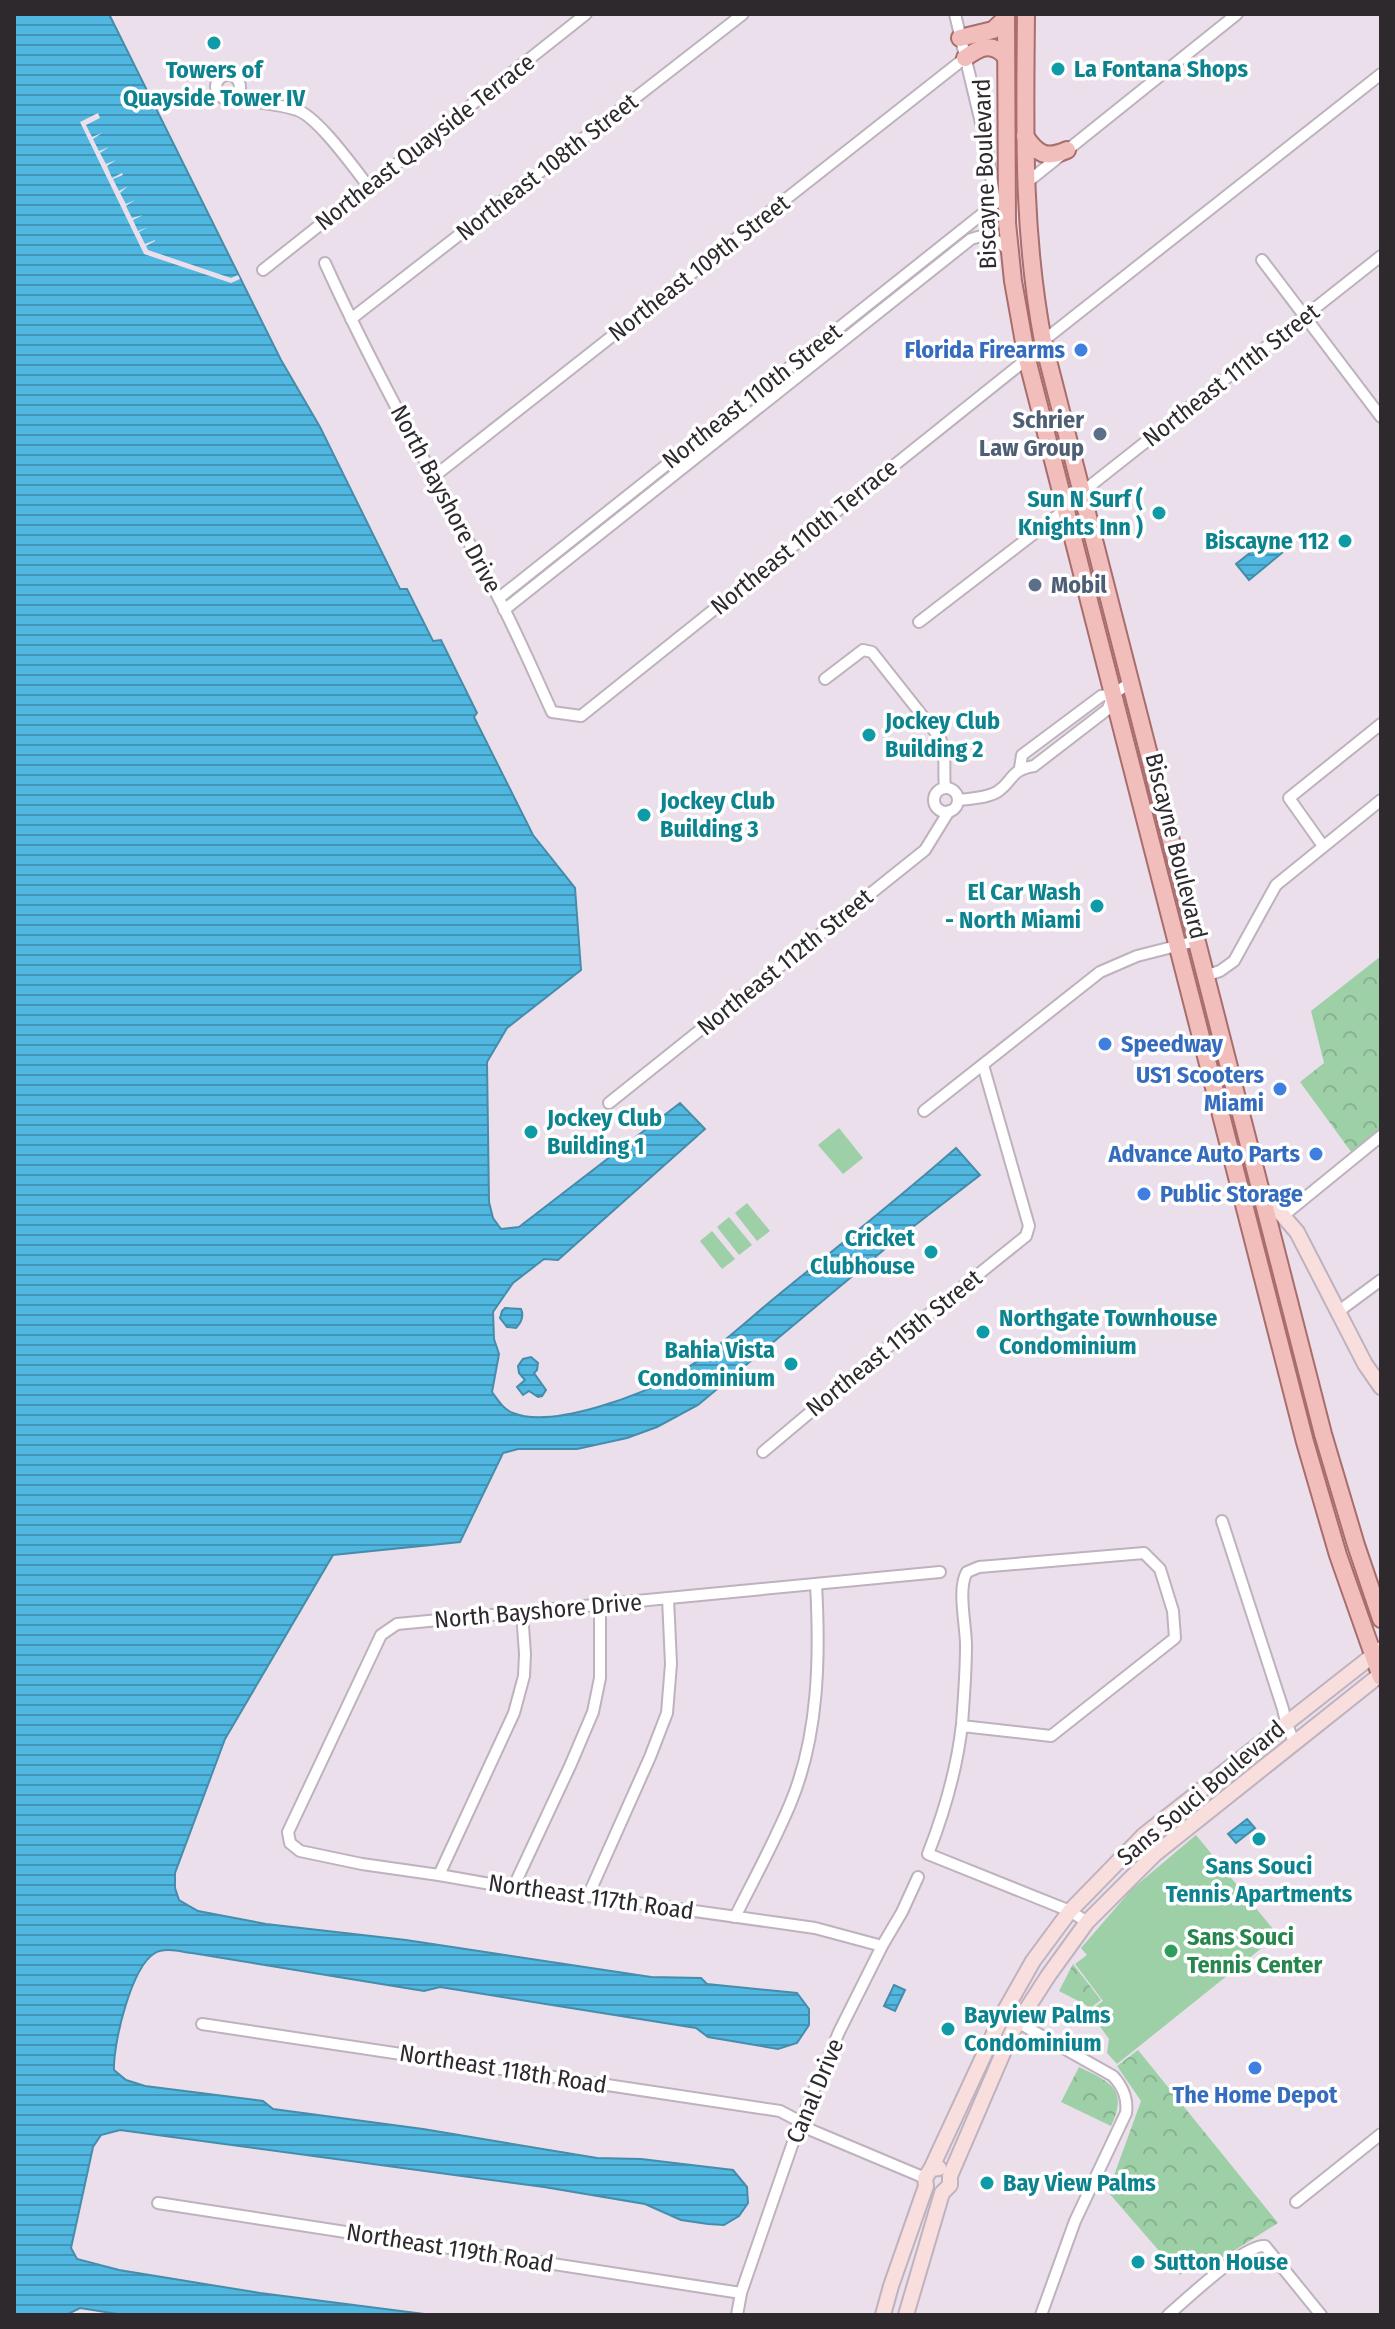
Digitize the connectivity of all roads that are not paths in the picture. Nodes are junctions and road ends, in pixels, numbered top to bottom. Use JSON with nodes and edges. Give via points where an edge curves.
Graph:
{"nodes":[{"id":1,"x":586,"y":14,"type":"edge"},
{"id":2,"x":743,"y":14,"type":"edge"},
{"id":3,"x":955,"y":14,"type":"edge"},
{"id":4,"x":1026,"y":14,"type":"edge"},
{"id":5,"x":1237,"y":14,"type":"edge"},
{"id":6,"x":1006,"y":16,"type":"edge"},
{"id":7,"x":960,"y":38,"type":"junction"},
{"id":8,"x":1006,"y":57,"type":"junction"},
{"id":9,"x":965,"y":58,"type":"junction"},
{"id":10,"x":1381,"y":74,"type":"edge"},
{"id":11,"x":237,"y":94,"type":"dead end"},
{"id":12,"x":1025,"y":136,"type":"junction"},
{"id":13,"x":1067,"y":150,"type":"junction"},
{"id":14,"x":1025,"y":184,"type":"junction"},
{"id":15,"x":369,"y":187,"type":"junction"},
{"id":16,"x":1000,"y":199,"type":"junction"},
{"id":17,"x":1010,"y":253,"type":"junction"},
{"id":18,"x":1381,"y":256,"type":"edge"},
{"id":19,"x":1262,"y":260,"type":"dead end"},
{"id":20,"x":325,"y":263,"type":"dead end"},
{"id":21,"x":263,"y":270,"type":"dead end"},
{"id":22,"x":1307,"y":316,"type":"junction"},
{"id":23,"x":351,"y":319,"type":"junction"},
{"id":24,"x":1043,"y":341,"type":"junction"},
{"id":25,"x":1027,"y":359,"type":"junction"},
{"id":26,"x":1381,"y":417,"type":"edge"},
{"id":27,"x":432,"y":478,"type":"junction"},
{"id":28,"x":1081,"y":493,"type":"junction"},
{"id":29,"x":1066,"y":509,"type":"junction"},
{"id":30,"x":499,"y":598,"type":"junction"},
{"id":31,"x":504,"y":610,"type":"junction"},
{"id":32,"x":919,"y":622,"type":"dead end"},
{"id":33,"x":825,"y":679,"type":"dead end"},
{"id":34,"x":1130,"y":683,"type":"junction"},
{"id":35,"x":1113,"y":694,"type":"junction"},
{"id":36,"x":581,"y":716,"type":"joint"},
{"id":37,"x":1381,"y":724,"type":"edge"},
{"id":38,"x":1044,"y":738,"type":"junction"},
{"id":39,"x":1053,"y":751,"type":"junction"},
{"id":40,"x":1020,"y":768,"type":"junction"},
{"id":41,"x":945,"y":788,"type":"junction"},
{"id":42,"x":958,"y":800,"type":"junction"},
{"id":43,"x":1381,"y":800,"type":"edge"},
{"id":44,"x":949,"y":811,"type":"junction"},
{"id":45,"x":1323,"y":846,"type":"junction"},
{"id":46,"x":1196,"y":941,"type":"junction"},
{"id":47,"x":1177,"y":946,"type":"junction"},
{"id":48,"x":1205,"y":976,"type":"junction"},
{"id":49,"x":983,"y":1065,"type":"junction"},
{"id":50,"x":609,"y":1103,"type":"dead end"},
{"id":51,"x":924,"y":1111,"type":"dead end"},
{"id":52,"x":1381,"y":1136,"type":"edge"},
{"id":53,"x":1239,"y":1188,"type":"junction"},
{"id":54,"x":1265,"y":1206,"type":"junction"},
{"id":55,"x":1284,"y":1215,"type":"junction"},
{"id":56,"x":1381,"y":1280,"type":"edge"},
{"id":57,"x":1339,"y":1311,"type":"junction"},
{"id":58,"x":1381,"y":1387,"type":"edge"},
{"id":59,"x":763,"y":1452,"type":"dead end"},
{"id":60,"x":1222,"y":1521,"type":"dead end"},
{"id":61,"x":940,"y":1572,"type":"dead end"},
{"id":62,"x":816,"y":1584,"type":"junction"},
{"id":63,"x":668,"y":1598,"type":"junction"},
{"id":64,"x":600,"y":1605,"type":"junction"},
{"id":65,"x":522,"y":1612,"type":"junction"},
{"id":66,"x":1381,"y":1619,"type":"edge"},
{"id":67,"x":1377,"y":1651,"type":"edge"},
{"id":68,"x":1381,"y":1675,"type":"edge"},
{"id":69,"x":1286,"y":1722,"type":"junction"},
{"id":70,"x":962,"y":1726,"type":"junction"},
{"id":71,"x":1294,"y":1742,"type":"junction"},
{"id":72,"x":300,"y":1851,"type":"joint"},
{"id":73,"x":439,"y":1875,"type":"junction"},
{"id":74,"x":918,"y":1877,"type":"dead end"},
{"id":75,"x":513,"y":1888,"type":"junction"},
{"id":76,"x":588,"y":1896,"type":"junction"},
{"id":77,"x":1070,"y":1911,"type":"junction"},
{"id":78,"x":735,"y":1917,"type":"junction"},
{"id":79,"x":1087,"y":1922,"type":"junction"},
{"id":80,"x":882,"y":1946,"type":"junction"},
{"id":81,"x":1003,"y":2014,"type":"junction"},
{"id":82,"x":1018,"y":2022,"type":"junction"},
{"id":83,"x":202,"y":2024,"type":"dead end"},
{"id":84,"x":800,"y":2123,"type":"junction"},
{"id":85,"x":1381,"y":2134,"type":"edge"},
{"id":86,"x":950,"y":2176,"type":"junction"},
{"id":87,"x":927,"y":2178,"type":"junction"},
{"id":88,"x":942,"y":2193,"type":"junction"},
{"id":89,"x":1296,"y":2202,"type":"dead end"},
{"id":90,"x":158,"y":2203,"type":"dead end"},
{"id":91,"x":741,"y":2293,"type":"junction"},
{"id":92,"x":737,"y":2315,"type":"edge"},
{"id":93,"x":883,"y":2315,"type":"edge"},
{"id":94,"x":906,"y":2315,"type":"edge"},
{"id":95,"x":1041,"y":2315,"type":"edge"},
{"id":96,"x":1168,"y":2315,"type":"edge"},
{"id":97,"x":1321,"y":2315,"type":"edge"}],
"edges":[{"from":1,"to":15,"type":"street","name":"Northeast Quayside Terrace"},
{"from":2,"to":23,"type":"street","name":"Northeast 108th Street"},
{"from":3,"to":7,"type":"street"},
{"from":4,"to":12,"type":"main road","name":"Biscayne Boulevard"},
{"from":5,"to":13,"type":"street"},
{"from":6,"to":7,"type":"main road","via":[[993,30]]},
{"from":6,"to":8,"type":"main road","name":"Biscayne Boulevard"},
{"from":7,"to":9,"type":"street"},
{"from":8,"to":9,"type":"main road","via":[[996,47],[982,46]]},
{"from":8,"to":16,"type":"main road","name":"Biscayne Boulevard"},
{"from":9,"to":16,"type":"street"},
{"from":9,"to":27,"type":"street","name":"Northeast 109th Street"},
{"from":10,"to":24,"type":"street"},
{"from":11,"to":15,"type":"street","via":[[312,118]]},
{"from":12,"to":13,"type":"main road","via":[[1045,155]]},
{"from":12,"to":14,"type":"main road","name":"Biscayne Boulevard"},
{"from":13,"to":14,"type":"street"},
{"from":14,"to":24,"type":"main road","name":"Biscayne Boulevard","via":[[1030,265]]},
{"from":15,"to":21,"type":"street","name":"Northeast Quayside Terrace"},
{"from":16,"to":17,"type":"main road","name":"Biscayne Boulevard"},
{"from":16,"to":30,"type":"street","name":"Northeast 110th Street"},
{"from":17,"to":25,"type":"main road","name":"Biscayne Boulevard"},
{"from":17,"to":31,"type":"street","name":"Northeast 110th Street","via":[[989,236],[971,239]]},
{"from":18,"to":22,"type":"street","name":"Northeast 111th Street"},
{"from":19,"to":22,"type":"street"},
{"from":20,"to":23,"type":"street","name":"North Bayshore Drive"},
{"from":22,"to":26,"type":"street"},
{"from":22,"to":28,"type":"street","name":"Northeast 111th Street"},
{"from":23,"to":27,"type":"street","name":"North Bayshore Drive"},
{"from":24,"to":28,"type":"main road","name":"Biscayne Boulevard"},
{"from":25,"to":29,"type":"main road","name":"Biscayne Boulevard"},
{"from":25,"to":36,"type":"street","name":"Northeast 110th Terrace"},
{"from":27,"to":30,"type":"street","name":"North Bayshore Drive"},
{"from":28,"to":34,"type":"main road","name":"Biscayne Boulevard"},
{"from":29,"to":32,"type":"street"},
{"from":29,"to":35,"type":"main road","name":"Biscayne Boulevard"},
{"from":30,"to":31,"type":"street","name":"North Bayshore Drive"},
{"from":31,"to":36,"type":"street","name":"North Bayshore Drive","via":[[552,712]]},
{"from":33,"to":41,"type":"street","via":[[863,650],[872,652],[940,738]]},
{"from":34,"to":35,"type":"street"},
{"from":34,"to":46,"type":"main road","name":"Biscayne Boulevard"},
{"from":35,"to":38,"type":"street","via":[[1101,696]]},
{"from":35,"to":39,"type":"street","via":[[1108,709]]},
{"from":35,"to":47,"type":"main road","name":"Biscayne Boulevard"},
{"from":37,"to":45,"type":"street","via":[[1289,798]]},
{"from":38,"to":39,"type":"street"},
{"from":38,"to":40,"type":"street","via":[[1022,755]]},
{"from":39,"to":40,"type":"street","via":[[1034,766]]},
{"from":40,"to":42,"type":"street","via":[[997,791]]},
{"from":41,"to":42,"type":"street"},
{"from":41,"to":44,"type":"street","via":[[934,802],[941,811]]},
{"from":42,"to":44,"type":"street"},
{"from":43,"to":45,"type":"street"},
{"from":44,"to":50,"type":"street","name":"Northeast 112th Street","via":[[925,850]]},
{"from":45,"to":48,"type":"street","via":[[1276,885],[1234,961]]},
{"from":46,"to":47,"type":"street"},
{"from":46,"to":48,"type":"main road","name":"Biscayne Boulevard"},
{"from":47,"to":49,"type":"street","via":[[1100,972]]},
{"from":47,"to":53,"type":"main road","name":"Biscayne Boulevard"},
{"from":48,"to":54,"type":"main road","name":"Biscayne Boulevard"},
{"from":49,"to":51,"type":"street"},
{"from":49,"to":59,"type":"street","name":"Northeast 115th Street","via":[[1029,1226],[1026,1236]]},
{"from":52,"to":55,"type":"street"},
{"from":53,"to":54,"type":"main road","via":[[1252,1202]]},
{"from":53,"to":67,"type":"main road","name":"Biscayne Boulevard","via":[[1317,1485],[1338,1555]]},
{"from":54,"to":55,"type":"street"},
{"from":54,"to":66,"type":"main road","name":"Biscayne Boulevard","via":[[1334,1472]]},
{"from":55,"to":57,"type":"street"},
{"from":56,"to":57,"type":"street"},
{"from":57,"to":58,"type":"street"},
{"from":60,"to":69,"type":"street"},
{"from":61,"to":62,"type":"street","name":"North Bayshore Drive"},
{"from":62,"to":63,"type":"street","name":"North Bayshore Drive"},
{"from":62,"to":78,"type":"street","via":[[817,1685],[808,1745],[792,1800]]},
{"from":63,"to":64,"type":"street","name":"North Bayshore Drive"},
{"from":63,"to":76,"type":"street","via":[[667,1713]]},
{"from":64,"to":65,"type":"street","name":"North Bayshore Drive"},
{"from":64,"to":75,"type":"street","via":[[600,1678],[593,1712]]},
{"from":65,"to":72,"type":"street","name":"North Bayshore Drive","via":[[397,1624],[381,1635],[288,1832],[290,1843]]},
{"from":65,"to":73,"type":"street","via":[[524,1676],[514,1713]]},
{"from":67,"to":68,"type":"main road","name":"Biscayne Boulevard"},
{"from":67,"to":69,"type":"street","name":"Sans Souci Boulevard"},
{"from":68,"to":71,"type":"street","name":"Sans Souci Boulevard"},
{"from":69,"to":71,"type":"street"},
{"from":69,"to":77,"type":"street","name":"Sans Souci Boulevard","via":[[1144,1835]]},
{"from":70,"to":70,"type":"street","via":[[967,1572],[1144,1553],[1160,1569],[1175,1638],[1051,1736]]},
{"from":70,"to":77,"type":"street","via":[[952,1781],[928,1854]]},
{"from":71,"to":79,"type":"street","name":"Sans Souci Boulevard","via":[[1155,1854]]},
{"from":72,"to":73,"type":"street","name":"Northeast 117th Road"},
{"from":73,"to":75,"type":"street","name":"Northeast 117th Road"},
{"from":74,"to":80,"type":"street","name":"Canal Drive"},
{"from":75,"to":76,"type":"street","name":"Northeast 117th Road"},
{"from":76,"to":78,"type":"street","name":"Northeast 117th Road"},
{"from":77,"to":79,"type":"street"},
{"from":77,"to":81,"type":"street","name":"Sans Souci Boulevard"},
{"from":78,"to":80,"type":"street","name":"Northeast 117th Road","via":[[815,1928]]},
{"from":79,"to":82,"type":"street","name":"Sans Souci Boulevard"},
{"from":80,"to":84,"type":"street","name":"Canal Drive"},
{"from":81,"to":82,"type":"street"},
{"from":81,"to":87,"type":"street","name":"Sans Souci Boulevard"},
{"from":82,"to":86,"type":"street","name":"Sans Souci Boulevard"},
{"from":82,"to":95,"type":"street","via":[[1117,2081],[1127,2106],[1075,2221]]},
{"from":83,"to":84,"type":"street","name":"Northeast 118th Road","via":[[780,2111]]},
{"from":84,"to":87,"type":"street","name":"Northeast 118th Road"},
{"from":84,"to":91,"type":"street","name":"Canal Drive"},
{"from":85,"to":89,"type":"street"},
{"from":86,"to":87,"type":"street","via":[[942,2168]]},
{"from":86,"to":88,"type":"street"},
{"from":87,"to":88,"type":"street","via":[[934,2193]]},
{"from":87,"to":93,"type":"street","name":"Sans Souci Boulevard"},
{"from":88,"to":94,"type":"street"},
{"from":90,"to":91,"type":"street","name":"Northeast 119th Road"},
{"from":91,"to":92,"type":"street","name":"Canal Drive"},
{"from":96,"to":97,"type":"street","via":[[1255,2246],[1265,2246]]}]}
